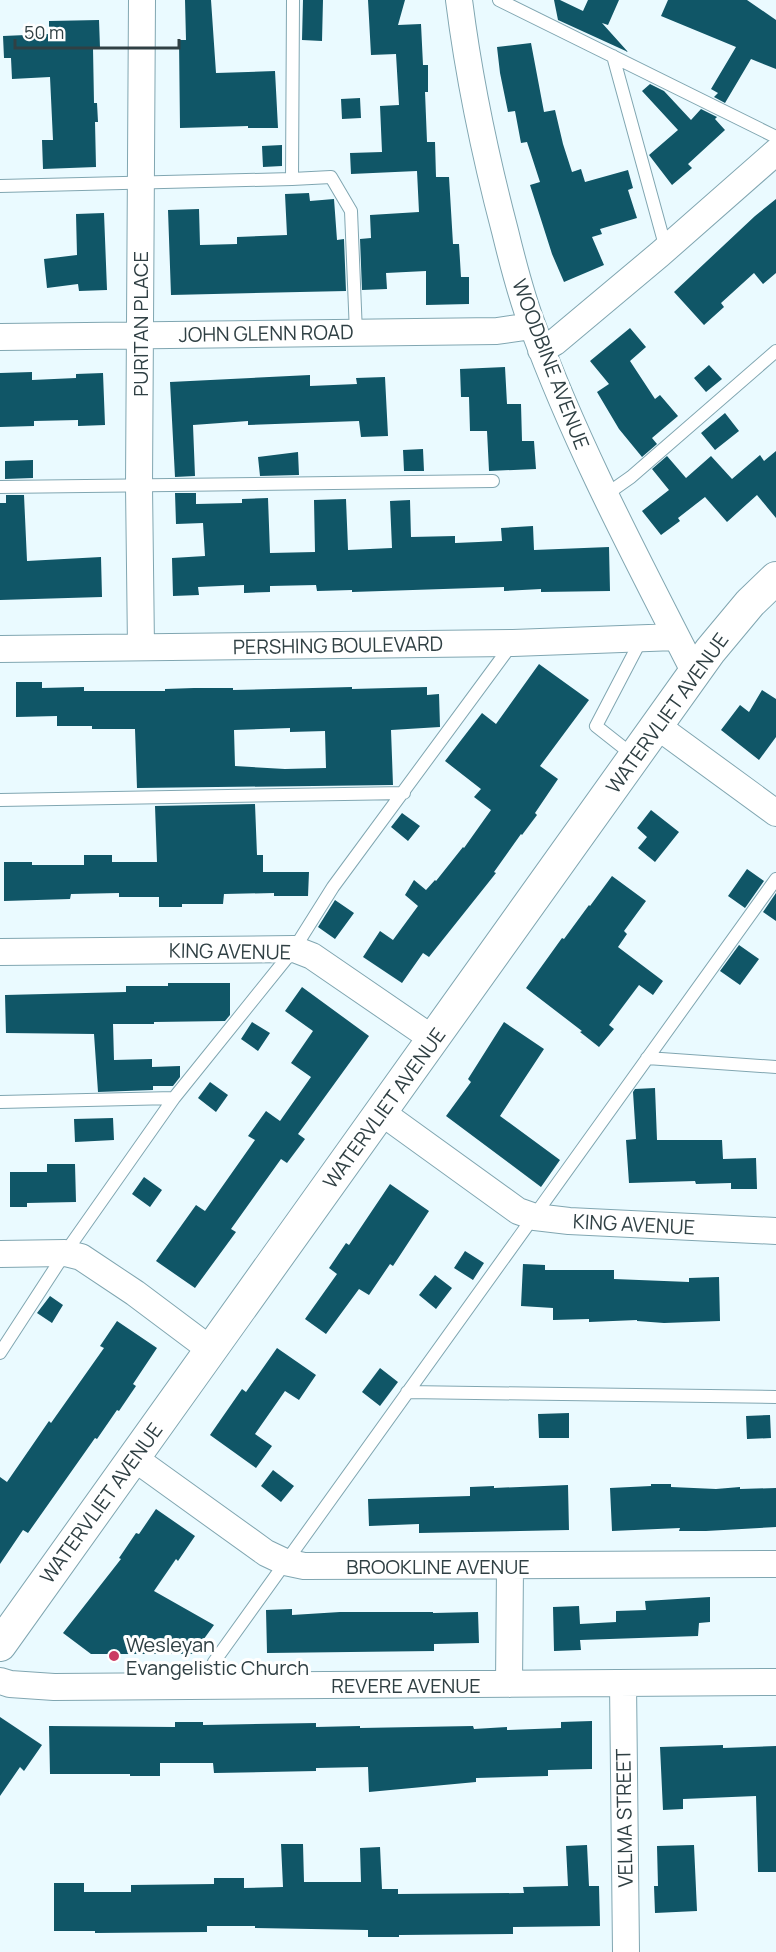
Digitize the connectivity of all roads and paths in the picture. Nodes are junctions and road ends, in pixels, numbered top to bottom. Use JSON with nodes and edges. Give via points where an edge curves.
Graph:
{"nodes":[{"id":1,"x":142,"y":0,"type":"edge"},
{"id":2,"x":292,"y":0,"type":"edge"},
{"id":3,"x":459,"y":0,"type":"edge"},
{"id":4,"x":500,"y":0,"type":"edge"},
{"id":5,"x":613,"y":56,"type":"junction"},
{"id":6,"x":776,"y":137,"type":"edge"},
{"id":7,"x":776,"y":152,"type":"edge"},
{"id":8,"x":292,"y":179,"type":"junction"},
{"id":9,"x":141,"y":182,"type":"junction"},
{"id":10,"x":0,"y":186,"type":"edge"},
{"id":11,"x":666,"y":249,"type":"junction"},
{"id":12,"x":532,"y":326,"type":"junction"},
{"id":13,"x":356,"y":333,"type":"junction"},
{"id":14,"x":140,"y":335,"type":"junction"},
{"id":15,"x":0,"y":337,"type":"edge"},
{"id":16,"x":541,"y":350,"type":"junction"},
{"id":17,"x":776,"y":351,"type":"edge"},
{"id":18,"x":493,"y":481,"type":"dead end"},
{"id":19,"x":139,"y":486,"type":"junction"},
{"id":20,"x":0,"y":487,"type":"edge"},
{"id":21,"x":604,"y":496,"type":"junction"},
{"id":22,"x":776,"y":578,"type":"edge"},
{"id":23,"x":676,"y":636,"type":"junction"},
{"id":24,"x":642,"y":638,"type":"junction"},
{"id":25,"x":513,"y":644,"type":"junction"},
{"id":26,"x":141,"y":647,"type":"junction"},
{"id":27,"x":0,"y":649,"type":"edge"},
{"id":28,"x":694,"y":673,"type":"junction"},
{"id":29,"x":657,"y":726,"type":"junction"},
{"id":30,"x":635,"y":757,"type":"junction"},
{"id":31,"x":404,"y":793,"type":"junction"},
{"id":32,"x":0,"y":800,"type":"edge"},
{"id":33,"x":776,"y":813,"type":"edge"},
{"id":34,"x":776,"y":879,"type":"edge"},
{"id":35,"x":294,"y":949,"type":"junction"},
{"id":36,"x":0,"y":952,"type":"edge"},
{"id":37,"x":433,"y":1039,"type":"junction"},
{"id":38,"x":648,"y":1058,"type":"junction"},
{"id":39,"x":776,"y":1067,"type":"edge"},
{"id":40,"x":174,"y":1098,"type":"junction"},
{"id":41,"x":0,"y":1102,"type":"edge"},
{"id":42,"x":381,"y":1112,"type":"junction"},
{"id":43,"x":535,"y":1217,"type":"junction"},
{"id":44,"x":776,"y":1231,"type":"edge"},
{"id":45,"x":65,"y":1253,"type":"junction"},
{"id":46,"x":0,"y":1254,"type":"edge"},
{"id":47,"x":211,"y":1350,"type":"junction"},
{"id":48,"x":0,"y":1353,"type":"edge"},
{"id":49,"x":407,"y":1392,"type":"junction"},
{"id":50,"x":776,"y":1397,"type":"edge"},
{"id":51,"x":134,"y":1458,"type":"junction"},
{"id":52,"x":285,"y":1562,"type":"junction"},
{"id":53,"x":776,"y":1564,"type":"edge"},
{"id":54,"x":510,"y":1566,"type":"junction"},
{"id":55,"x":0,"y":1645,"type":"edge"},
{"id":56,"x":0,"y":1681,"type":"edge"},
{"id":57,"x":776,"y":1682,"type":"edge"},
{"id":58,"x":623,"y":1683,"type":"junction"},
{"id":59,"x":509,"y":1684,"type":"junction"},
{"id":60,"x":207,"y":1686,"type":"junction"},
{"id":61,"x":626,"y":1952,"type":"edge"}],
"edges":[{"from":1,"to":9,"type":"street","name":"PURITAN PLACE"},
{"from":2,"to":8,"type":"lane"},
{"from":3,"to":12,"type":"street","name":"WOODBINE AVENUE","via":[[486,158]]},
{"from":4,"to":5,"type":"lane"},
{"from":5,"to":6,"type":"lane"},
{"from":5,"to":11,"type":"lane"},
{"from":7,"to":11,"type":"street"},
{"from":8,"to":9,"type":"lane"},
{"from":8,"to":13,"type":"lane","via":[[331,177],[351,211]]},
{"from":9,"to":10,"type":"lane"},
{"from":9,"to":14,"type":"street","name":"PURITAN PLACE"},
{"from":11,"to":16,"type":"street"},
{"from":12,"to":13,"type":"street","name":"JOHN GLENN ROAD","via":[[497,331]]},
{"from":12,"to":16,"type":"street","name":"WOODBINE AVENUE"},
{"from":13,"to":14,"type":"street","name":"JOHN GLENN ROAD"},
{"from":14,"to":15,"type":"street","name":"JOHN GLENN ROAD"},
{"from":14,"to":19,"type":"street","name":"PURITAN PLACE"},
{"from":16,"to":21,"type":"street","name":"WOODBINE AVENUE"},
{"from":17,"to":21,"type":"lane"},
{"from":18,"to":19,"type":"lane"},
{"from":19,"to":20,"type":"lane"},
{"from":19,"to":26,"type":"street","name":"PURITAN PLACE"},
{"from":21,"to":23,"type":"street","name":"WOODBINE AVENUE"},
{"from":22,"to":28,"type":"street","name":"WATERVLIET AVENUE","via":[[750,603]]},
{"from":23,"to":24,"type":"street","name":"PERSHING BOULEVARD"},
{"from":23,"to":28,"type":"street","name":"WOODBINE AVENUE"},
{"from":24,"to":25,"type":"street","name":"PERSHING BOULEVARD"},
{"from":24,"to":30,"type":"lane","via":[[596,726]]},
{"from":25,"to":26,"type":"street","name":"PERSHING BOULEVARD"},
{"from":25,"to":31,"type":"lane"},
{"from":26,"to":27,"type":"street","name":"PERSHING BOULEVARD"},
{"from":28,"to":29,"type":"street","name":"WATERVLIET AVENUE"},
{"from":29,"to":30,"type":"street","name":"WATERVLIET AVENUE"},
{"from":29,"to":33,"type":"street"},
{"from":30,"to":37,"type":"street","name":"WATERVLIET AVENUE"},
{"from":31,"to":32,"type":"lane"},
{"from":31,"to":35,"type":"lane","via":[[333,887]]},
{"from":34,"to":38,"type":"lane"},
{"from":35,"to":36,"type":"street","name":"KING AVENUE"},
{"from":35,"to":37,"type":"street","name":"KING AVENUE","via":[[312,956]]},
{"from":35,"to":40,"type":"lane"},
{"from":37,"to":42,"type":"street","name":"WATERVLIET AVENUE"},
{"from":38,"to":39,"type":"lane"},
{"from":38,"to":43,"type":"lane"},
{"from":40,"to":41,"type":"lane"},
{"from":40,"to":45,"type":"lane"},
{"from":42,"to":43,"type":"street","name":"KING AVENUE","via":[[518,1211]]},
{"from":42,"to":47,"type":"street","name":"WATERVLIET AVENUE"},
{"from":43,"to":44,"type":"street","name":"KING AVENUE"},
{"from":43,"to":49,"type":"lane"},
{"from":45,"to":46,"type":"street"},
{"from":45,"to":47,"type":"street","via":[[81,1257]]},
{"from":45,"to":48,"type":"lane"},
{"from":47,"to":51,"type":"street","name":"WATERVLIET AVENUE"},
{"from":49,"to":50,"type":"lane"},
{"from":49,"to":52,"type":"lane"},
{"from":51,"to":52,"type":"street","name":"BROOKLINE AVENUE","via":[[266,1553]]},
{"from":51,"to":55,"type":"street","name":"WATERVLIET AVENUE"},
{"from":52,"to":54,"type":"street","name":"BROOKLINE AVENUE","via":[[304,1566]]},
{"from":52,"to":60,"type":"lane","via":[[214,1662]]},
{"from":53,"to":54,"type":"street","name":"BROOKLINE AVENUE"},
{"from":54,"to":59,"type":"street"},
{"from":56,"to":60,"type":"street","name":"REVERE AVENUE","via":[[54,1686]]},
{"from":57,"to":58,"type":"street","name":"REVERE AVENUE"},
{"from":58,"to":59,"type":"street","name":"REVERE AVENUE"},
{"from":58,"to":61,"type":"street","name":"VELMA STREET"},
{"from":59,"to":60,"type":"street","name":"REVERE AVENUE"}]}
